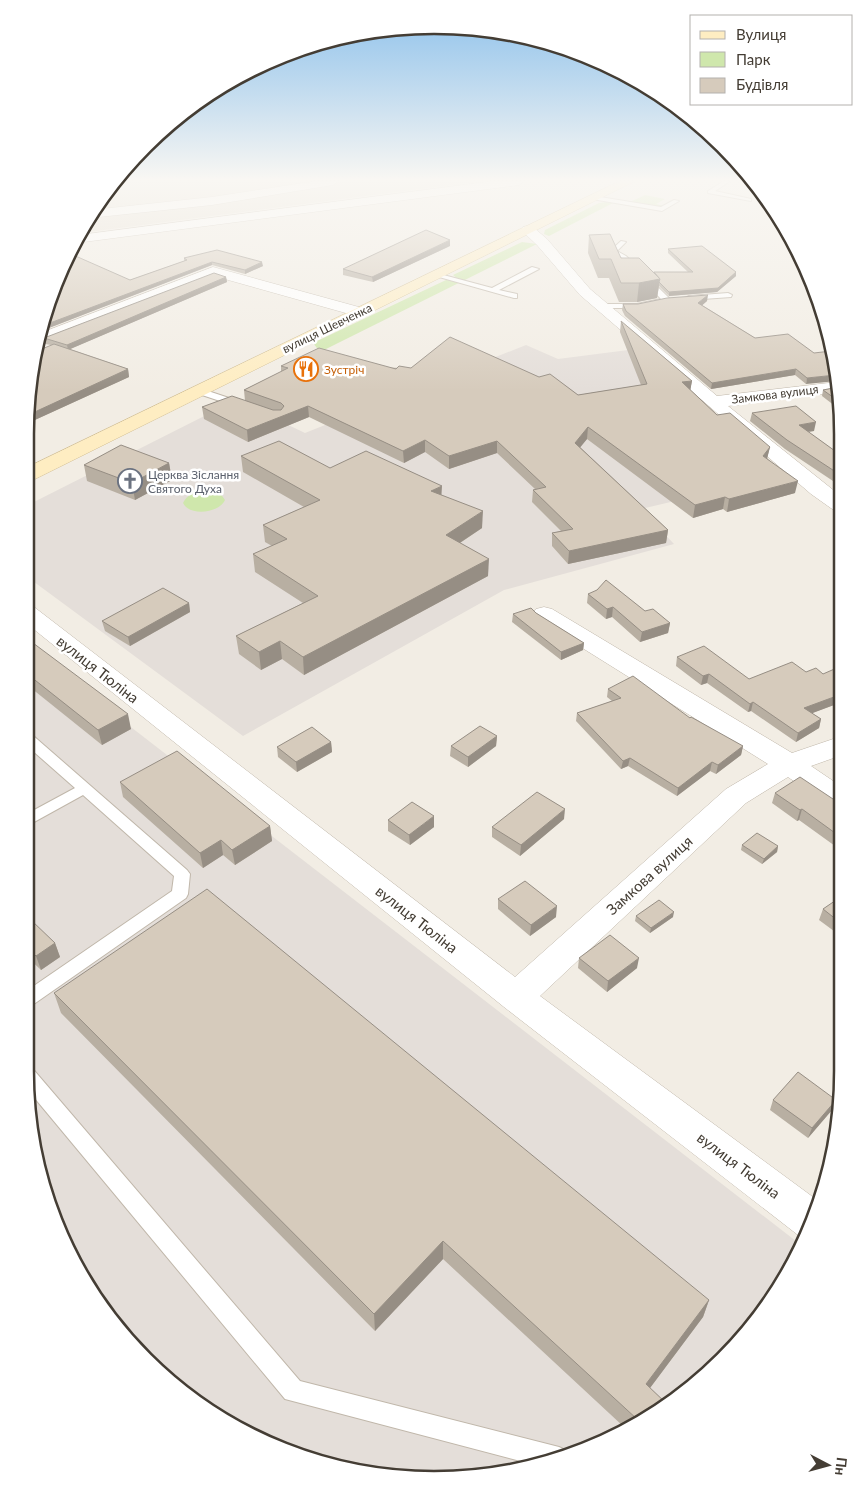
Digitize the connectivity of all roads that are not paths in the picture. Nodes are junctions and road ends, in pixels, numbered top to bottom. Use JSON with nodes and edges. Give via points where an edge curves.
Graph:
{"nodes":[{"id":1,"x":485,"y":251,"type":"edge"},
{"id":2,"x":550,"y":251,"type":"edge"},
{"id":3,"x":612,"y":251,"type":"edge"},
{"id":4,"x":535,"y":269,"type":"dead end"},
{"id":5,"x":436,"y":275,"type":"junction"},
{"id":6,"x":494,"y":290,"type":"junction"},
{"id":7,"x":728,"y":295,"type":"dead end"},
{"id":8,"x":514,"y":296,"type":"dead end"},
{"id":9,"x":674,"y":299,"type":"edge"},
{"id":10,"x":683,"y":299,"type":"edge"},
{"id":11,"x":666,"y":300,"type":"junction"},
{"id":12,"x":601,"y":306,"type":"junction"},
{"id":13,"x":360,"y":312,"type":"junction"},
{"id":14,"x":45,"y":337,"type":"edge"},
{"id":15,"x":831,"y":388,"type":"edge"},
{"id":16,"x":199,"y":391,"type":"junction"},
{"id":17,"x":713,"y":402,"type":"junction"},
{"id":18,"x":252,"y":409,"type":"edge"},
{"id":19,"x":34,"y":469,"type":"edge"},
{"id":20,"x":834,"y":501,"type":"edge"},
{"id":21,"x":544,"y":614,"type":"dead end"},
{"id":22,"x":34,"y":618,"type":"edge"},
{"id":23,"x":34,"y":743,"type":"edge"},
{"id":24,"x":834,"y":748,"type":"edge"},
{"id":25,"x":789,"y":764,"type":"junction"},
{"id":26,"x":85,"y":788,"type":"junction"},
{"id":27,"x":834,"y":795,"type":"edge"},
{"id":28,"x":34,"y":817,"type":"edge"},
{"id":29,"x":34,"y":995,"type":"edge"},
{"id":30,"x":516,"y":996,"type":"junction"},
{"id":31,"x":35,"y":1084,"type":"edge"},
{"id":32,"x":807,"y":1217,"type":"edge"},
{"id":33,"x":546,"y":1456,"type":"edge"}],
"edges":[{"from":1,"to":5,"type":"main road","name":"вулиця Шевченка"},
{"from":2,"to":12,"type":"street","name":"Замкова вулиця"},
{"from":3,"to":11,"type":"lane","via":[[624,257]]},
{"from":4,"to":6,"type":"lane"},
{"from":5,"to":6,"type":"lane"},
{"from":5,"to":13,"type":"main road","name":"вулиця Шевченка"},
{"from":6,"to":8,"type":"lane"},
{"from":7,"to":10,"type":"lane"},
{"from":9,"to":11,"type":"lane"},
{"from":11,"to":12,"type":"lane","via":[[637,306]]},
{"from":12,"to":17,"type":"street","name":"Замкова вулиця"},
{"from":13,"to":14,"type":"street","via":[[213,271]]},
{"from":13,"to":16,"type":"main road","name":"вулиця Шевченка"},
{"from":15,"to":17,"type":"street","name":"Замкова вулиця"},
{"from":16,"to":18,"type":"lane"},
{"from":16,"to":19,"type":"main road","name":"вулиця Шевченка"},
{"from":17,"to":20,"type":"street","name":"Замкова вулиця"},
{"from":21,"to":25,"type":"street"},
{"from":22,"to":30,"type":"street","name":"вулиця Тюліна"},
{"from":23,"to":26,"type":"lane"},
{"from":24,"to":25,"type":"street","name":"Замкова вулиця"},
{"from":25,"to":27,"type":"street"},
{"from":25,"to":30,"type":"street","name":"Замкова вулиця","via":[[736,796]]},
{"from":26,"to":28,"type":"lane"},
{"from":26,"to":29,"type":"lane","via":[[182,874],[180,894]]},
{"from":30,"to":32,"type":"street","name":"вулиця Тюліна"},
{"from":31,"to":33,"type":"lane","via":[[293,1391]]}]}
